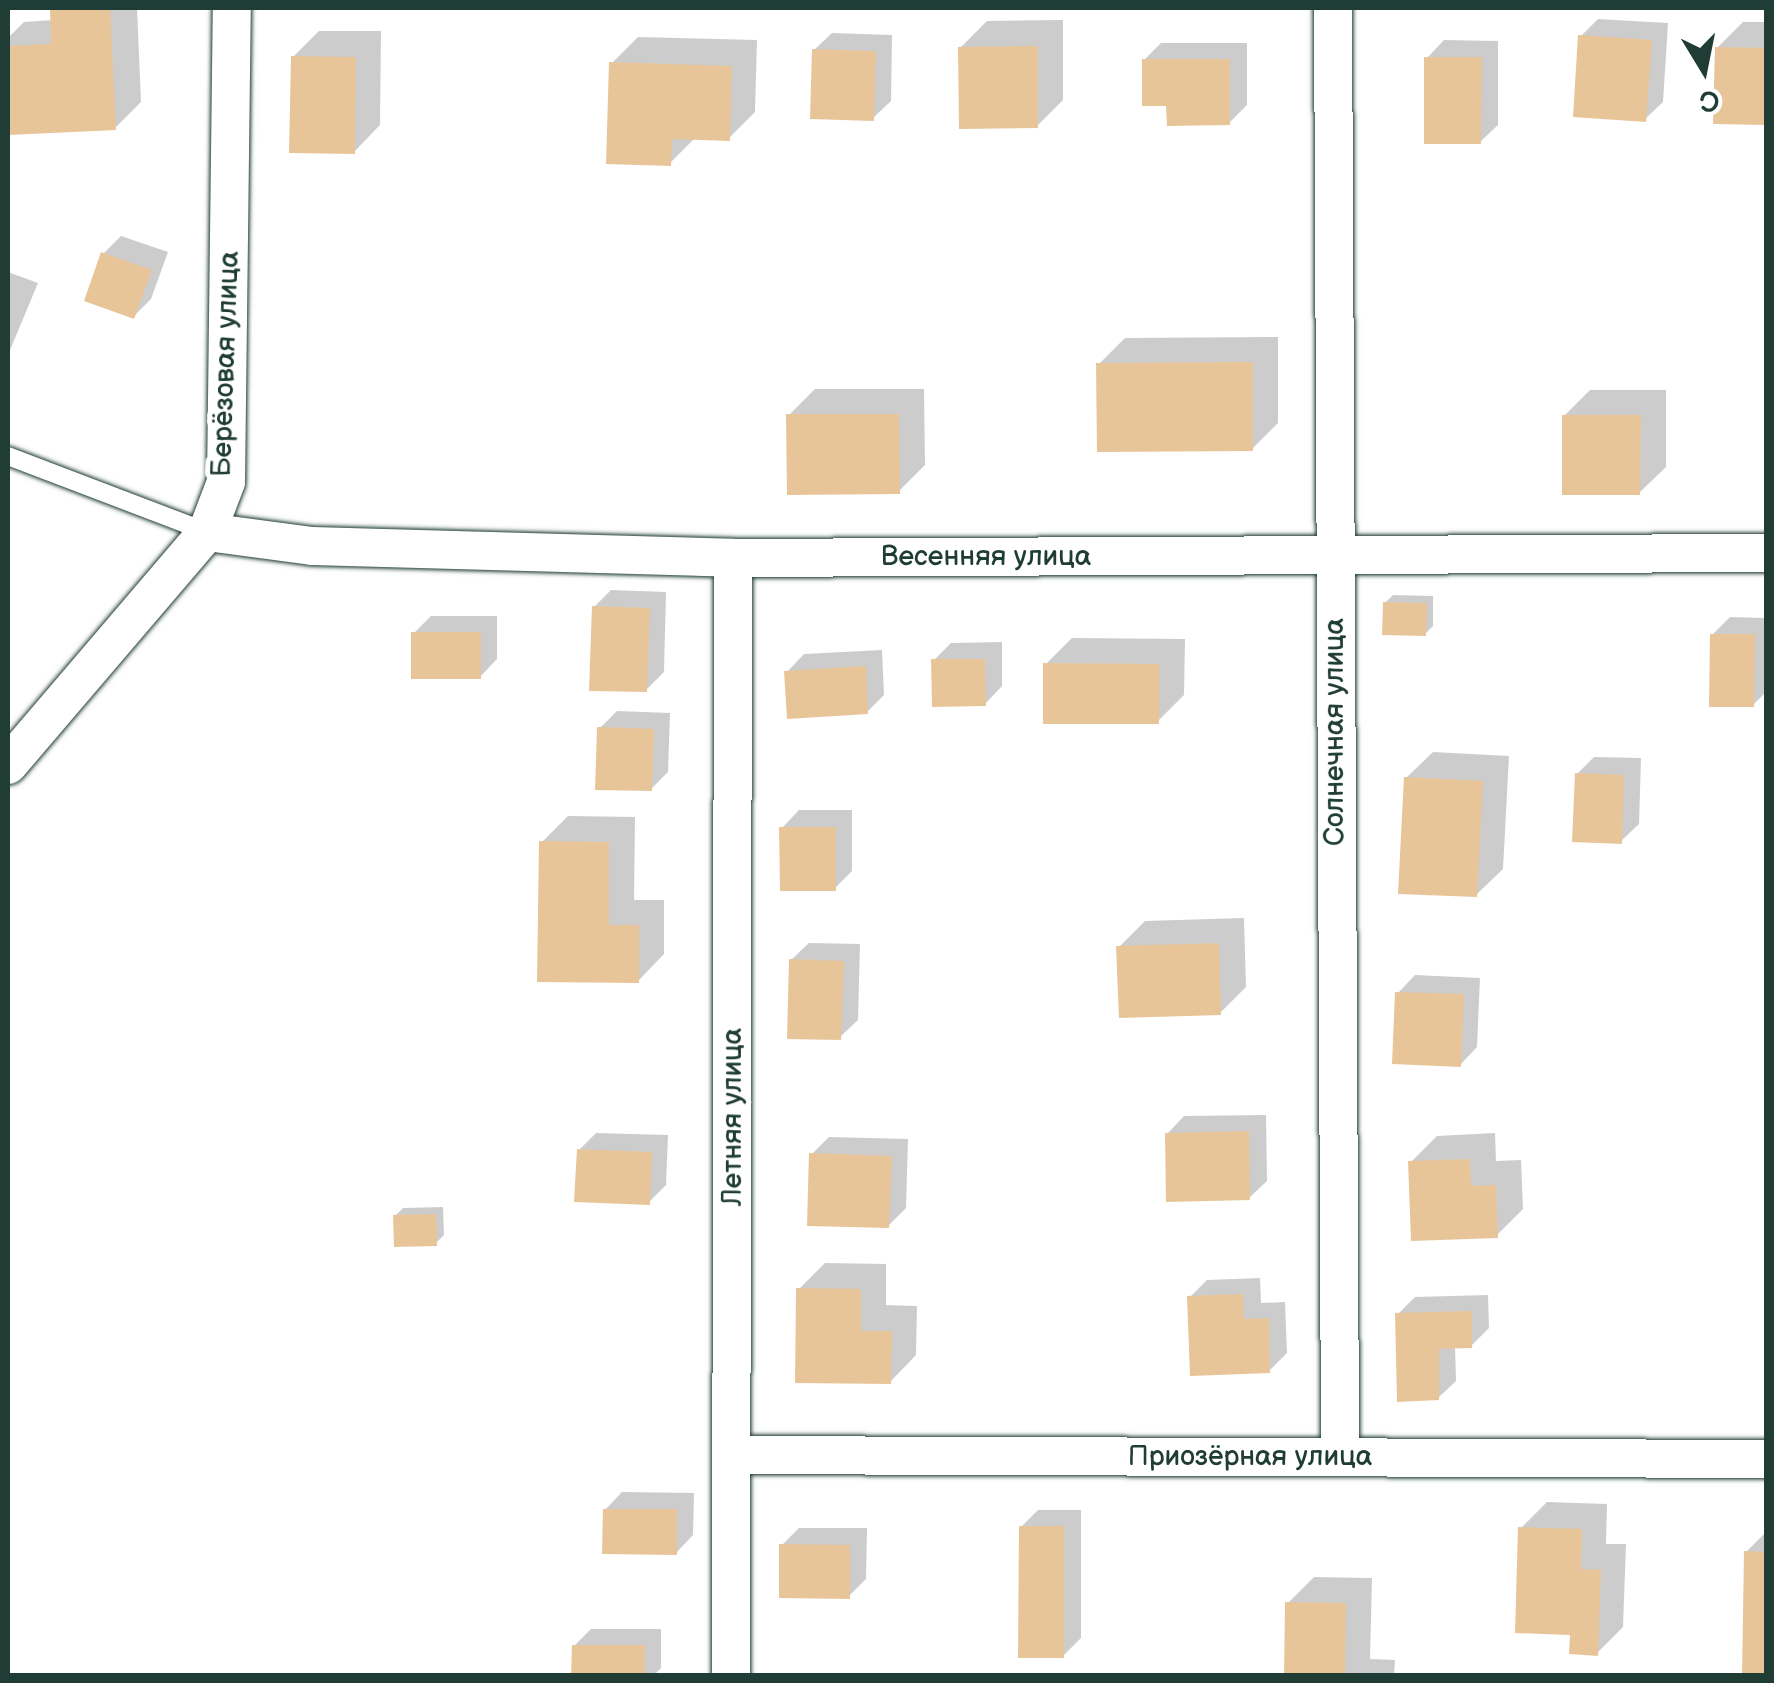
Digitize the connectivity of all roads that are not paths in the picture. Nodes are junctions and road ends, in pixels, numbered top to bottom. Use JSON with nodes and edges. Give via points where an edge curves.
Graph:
{"nodes":[{"id":1,"x":232,"y":8,"type":"edge"},
{"id":2,"x":1334,"y":8,"type":"edge"},
{"id":3,"x":8,"y":456,"type":"edge"},
{"id":4,"x":206,"y":532,"type":"junction"},
{"id":5,"x":1766,"y":553,"type":"edge"},
{"id":6,"x":1334,"y":556,"type":"junction"},
{"id":7,"x":734,"y":558,"type":"junction"},
{"id":8,"x":8,"y":765,"type":"edge"},
{"id":9,"x":733,"y":1456,"type":"junction"},
{"id":10,"x":1340,"y":1457,"type":"junction"},
{"id":11,"x":1766,"y":1459,"type":"edge"},
{"id":12,"x":731,"y":1676,"type":"edge"}],
"edges":[{"from":1,"to":4,"type":"street","name":"Берёзовая улица","via":[[226,482]]},
{"from":2,"to":6,"type":"street","name":"Солнечная улица"},
{"from":3,"to":4,"type":"lane"},
{"from":4,"to":7,"type":"street","name":"Весенняя улица","via":[[352,548]]},
{"from":4,"to":8,"type":"street","name":"Берёзовая улица"},
{"from":5,"to":6,"type":"street","name":"Весенняя улица"},
{"from":6,"to":7,"type":"street","name":"Весенняя улица"},
{"from":6,"to":10,"type":"street","name":"Солнечная улица"},
{"from":7,"to":9,"type":"street","name":"Летняя улица"},
{"from":9,"to":10,"type":"street","name":"Приозёрная улица"},
{"from":9,"to":12,"type":"street","name":"Летняя улица"},
{"from":10,"to":11,"type":"street","name":"Приозёрная улица"}]}
